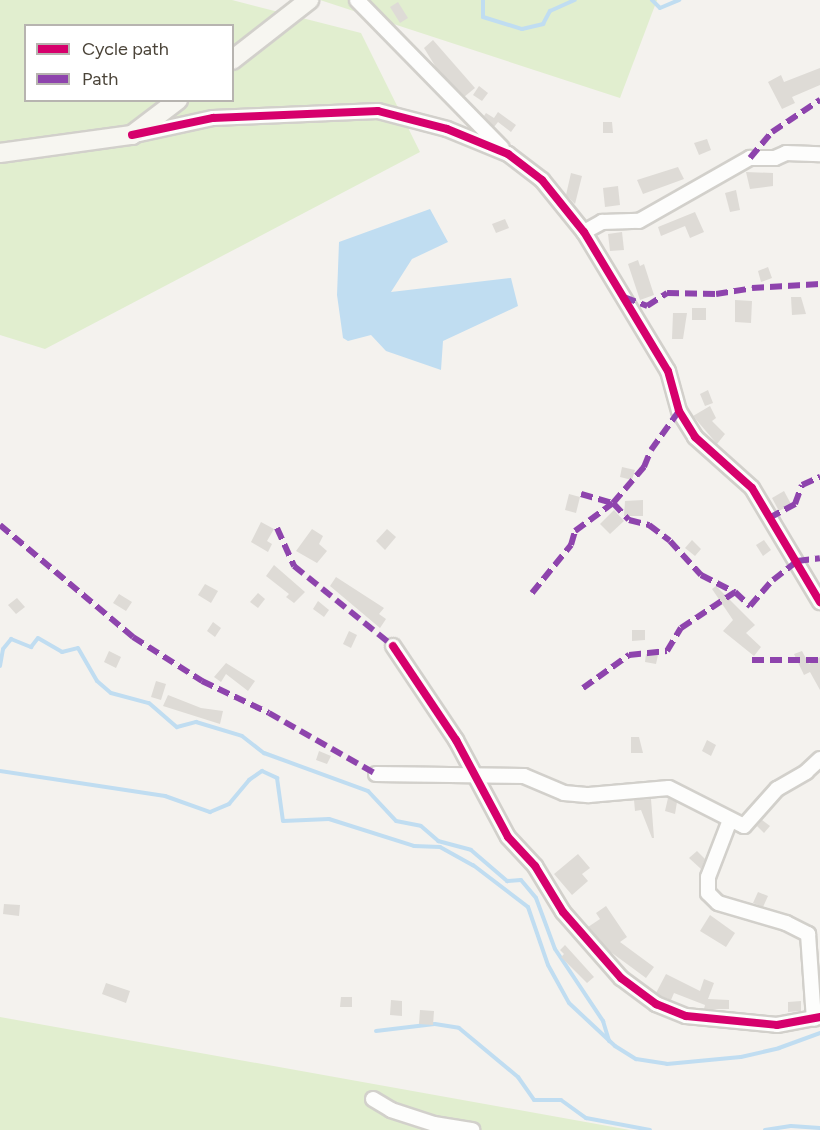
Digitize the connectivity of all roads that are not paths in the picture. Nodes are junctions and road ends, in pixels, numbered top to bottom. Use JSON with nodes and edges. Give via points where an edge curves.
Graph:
{"nodes":[{"id":1,"x":309,"y":0,"type":"edge"},
{"id":2,"x":357,"y":0,"type":"edge"},
{"id":3,"x":234,"y":58,"type":"edge"},
{"id":4,"x":175,"y":102,"type":"edge"},
{"id":5,"x":132,"y":135,"type":"junction"},
{"id":6,"x":0,"y":153,"type":"edge"},
{"id":7,"x":508,"y":154,"type":"junction"},
{"id":8,"x":820,"y":154,"type":"edge"},
{"id":9,"x":584,"y":232,"type":"junction"},
{"id":10,"x":820,"y":602,"type":"edge"},
{"id":11,"x":393,"y":646,"type":"dead end"},
{"id":12,"x":820,"y":759,"type":"edge"},
{"id":13,"x":376,"y":774,"type":"dead end"},
{"id":14,"x":473,"y":774,"type":"junction"},
{"id":15,"x":730,"y":820,"type":"junction"},
{"id":16,"x":817,"y":1018,"type":"edge"},
{"id":17,"x":373,"y":1099,"type":"dead end"},
{"id":18,"x":473,"y":1130,"type":"edge"}],
"edges":[{"from":1,"to":3,"type":"street"},
{"from":2,"to":7,"type":"street"},
{"from":4,"to":5,"type":"street"},
{"from":5,"to":6,"type":"street"},
{"from":5,"to":7,"type":"street","via":[[213,118],[378,111],[447,129]]},
{"from":7,"to":9,"type":"street","via":[[542,180]]},
{"from":8,"to":9,"type":"street","via":[[750,158],[639,221],[602,222]]},
{"from":9,"to":10,"type":"street","via":[[668,371],[679,411],[695,437],[752,488]]},
{"from":11,"to":14,"type":"street","via":[[456,740]]},
{"from":12,"to":15,"type":"street","via":[[777,789],[744,826]]},
{"from":13,"to":14,"type":"street"},
{"from":14,"to":15,"type":"street","via":[[524,776],[564,793],[590,795],[669,788]]},
{"from":14,"to":16,"type":"street","via":[[508,837],[535,866],[563,912],[621,978],[656,1004],[686,1017],[730,1023],[777,1024]]},
{"from":15,"to":16,"type":"street","via":[[708,877],[708,893],[718,903],[786,923],[808,934]]},
{"from":17,"to":18,"type":"street","via":[[391,1110],[434,1124]]}]}
